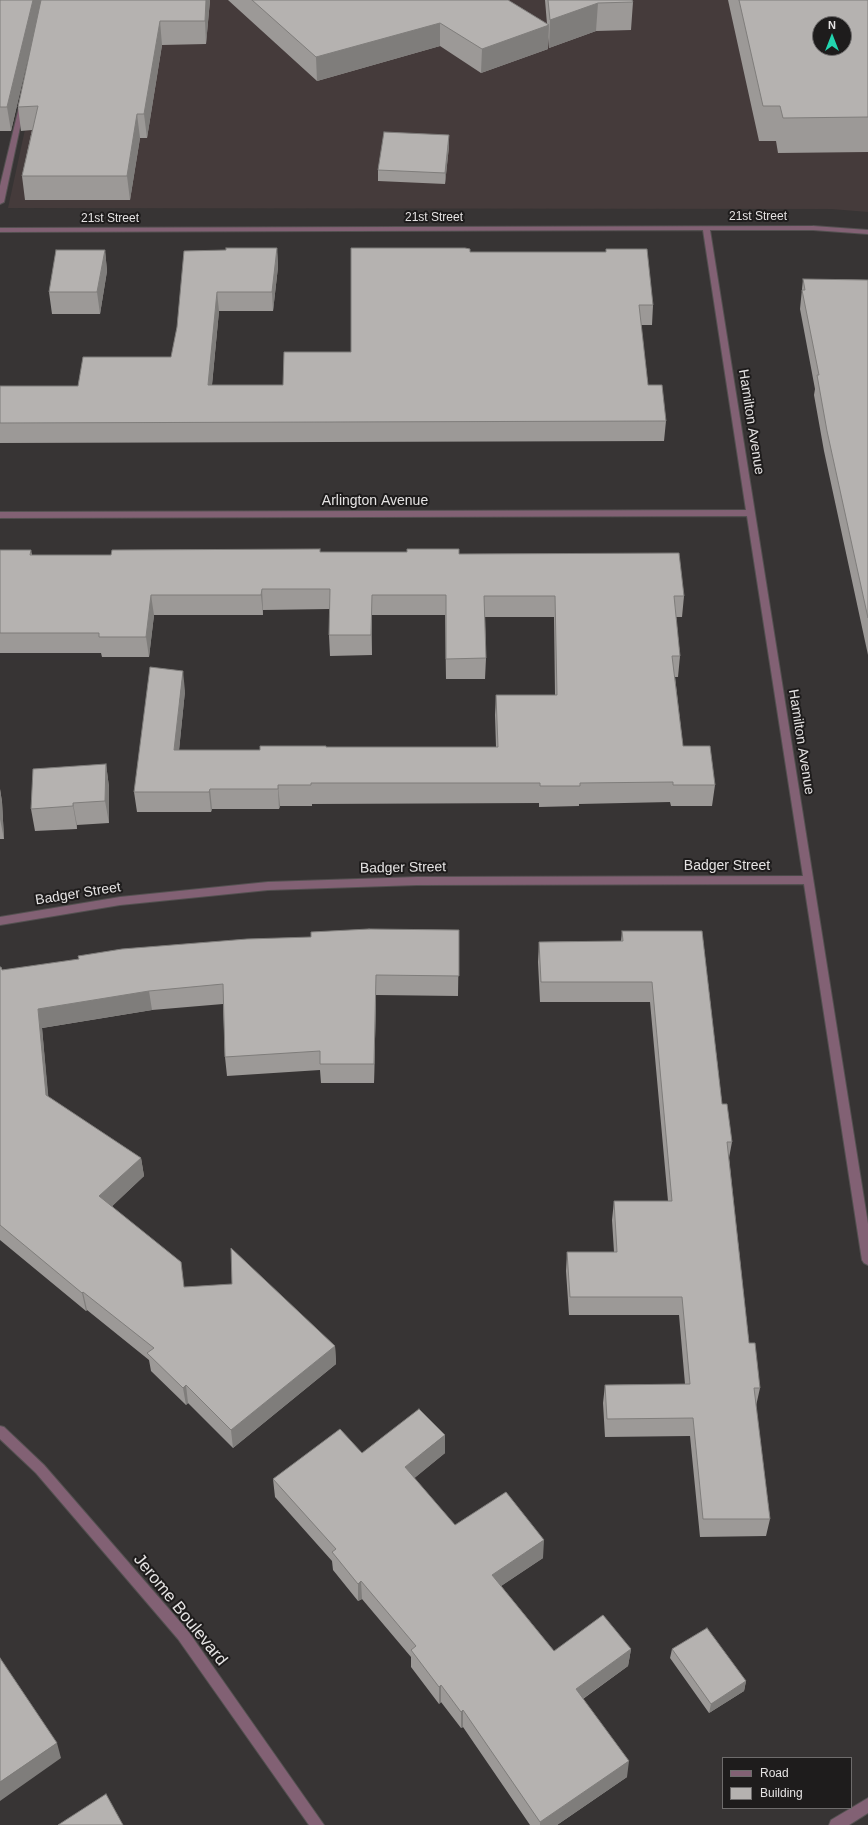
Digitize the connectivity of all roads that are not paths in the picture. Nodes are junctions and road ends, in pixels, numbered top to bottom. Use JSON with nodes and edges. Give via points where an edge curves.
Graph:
{"nodes":[{"id":1,"x":24,"y":93,"type":"edge"},
{"id":2,"x":0,"y":202,"type":"edge"},
{"id":3,"x":706,"y":228,"type":"junction"},
{"id":4,"x":0,"y":230,"type":"edge"},
{"id":5,"x":868,"y":232,"type":"edge"},
{"id":6,"x":751,"y":513,"type":"junction"},
{"id":7,"x":0,"y":515,"type":"edge"},
{"id":8,"x":808,"y":880,"type":"junction"},
{"id":9,"x":0,"y":921,"type":"edge"},
{"id":10,"x":868,"y":1260,"type":"edge"},
{"id":11,"x":0,"y":1431,"type":"edge"},
{"id":12,"x":868,"y":1805,"type":"edge"},
{"id":13,"x":317,"y":1825,"type":"edge"},
{"id":14,"x":836,"y":1825,"type":"edge"}],
"edges":[{"from":1,"to":2,"type":"street"},
{"from":3,"to":4,"type":"street","name":"21st Street"},
{"from":3,"to":5,"type":"street","name":"21st Street","via":[[813,228]]},
{"from":3,"to":6,"type":"street","name":"Hamilton Avenue"},
{"from":6,"to":7,"type":"street","name":"Arlington Avenue"},
{"from":6,"to":8,"type":"street","name":"Hamilton Avenue"},
{"from":8,"to":9,"type":"street","name":"Badger Street","via":[[417,881],[268,886],[120,901]]},
{"from":8,"to":10,"type":"street","name":"Hamilton Avenue"},
{"from":11,"to":13,"type":"street","name":"Jerome Boulevard","via":[[40,1469],[182,1635]]},
{"from":12,"to":14,"type":"street"}]}
